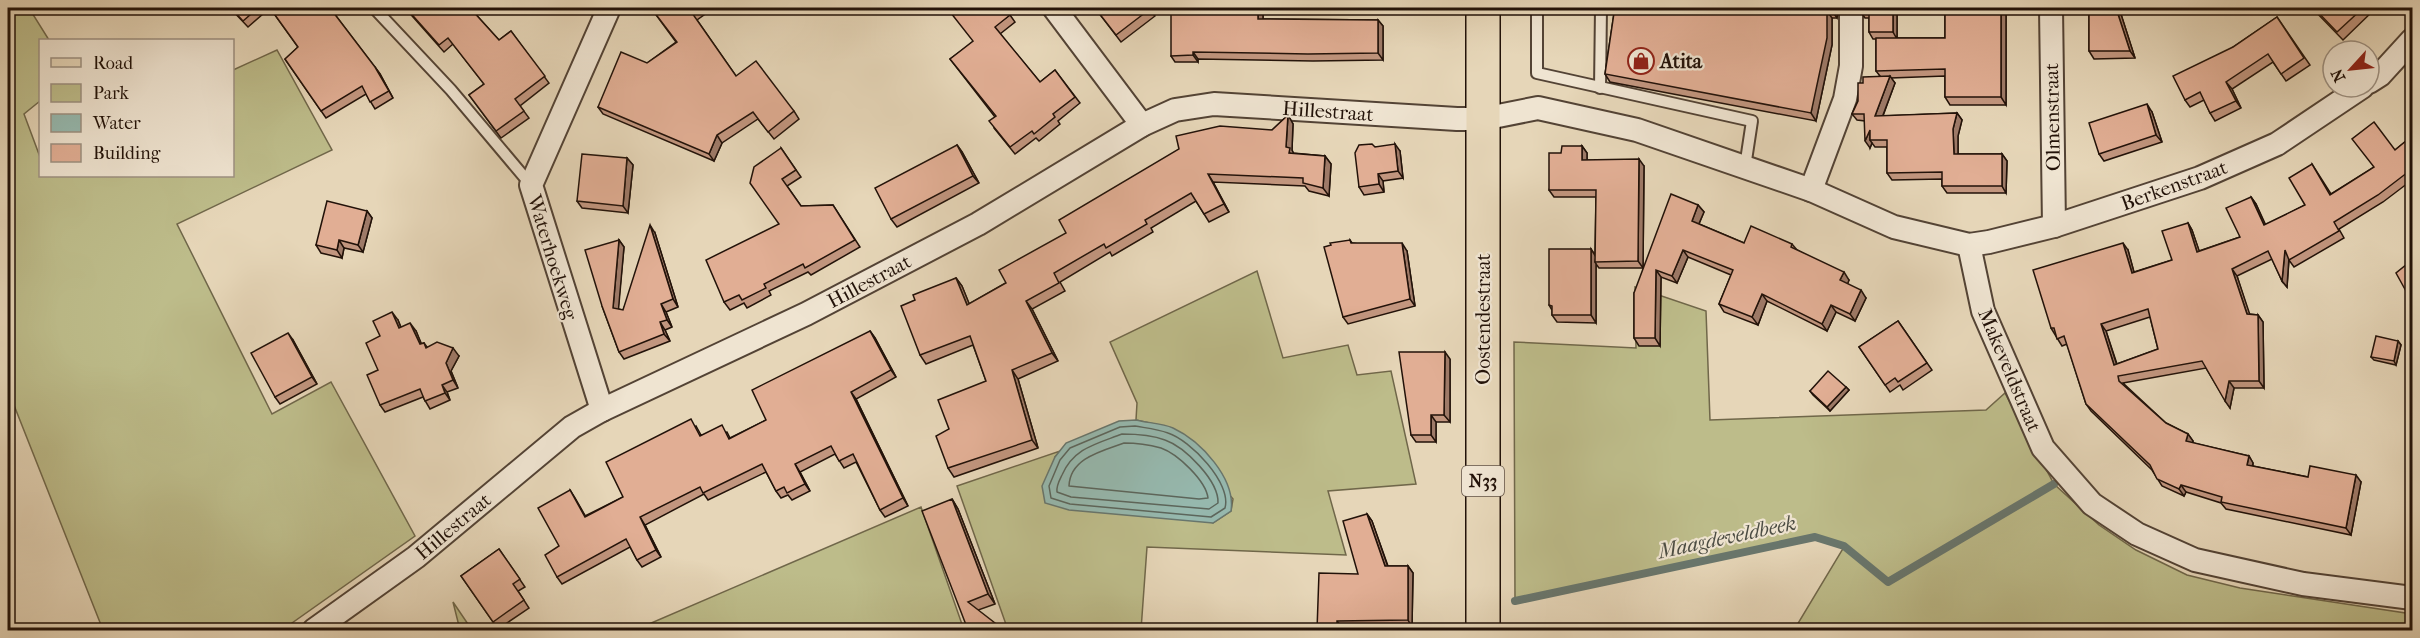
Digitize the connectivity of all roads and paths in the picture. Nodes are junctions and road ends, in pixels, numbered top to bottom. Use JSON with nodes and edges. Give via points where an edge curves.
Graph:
{"nodes":[{"id":1,"x":375,"y":8,"type":"edge"},
{"id":2,"x":609,"y":8,"type":"edge"},
{"id":3,"x":1054,"y":8,"type":"edge"},
{"id":4,"x":1483,"y":8,"type":"edge"},
{"id":5,"x":1537,"y":8,"type":"edge"},
{"id":6,"x":1602,"y":8,"type":"edge"},
{"id":7,"x":1851,"y":8,"type":"edge"},
{"id":8,"x":2051,"y":8,"type":"edge"},
{"id":9,"x":2412,"y":40,"type":"edge"},
{"id":10,"x":2381,"y":74,"type":"edge"},
{"id":11,"x":1600,"y":88,"type":"junction"},
{"id":12,"x":2344,"y":99,"type":"edge"},
{"id":13,"x":1483,"y":119,"type":"junction"},
{"id":14,"x":1142,"y":125,"type":"junction"},
{"id":15,"x":1745,"y":167,"type":"junction"},
{"id":16,"x":531,"y":185,"type":"junction"},
{"id":17,"x":1811,"y":190,"type":"junction"},
{"id":18,"x":2054,"y":226,"type":"junction"},
{"id":19,"x":1969,"y":245,"type":"junction"},
{"id":20,"x":602,"y":410,"type":"junction"},
{"id":21,"x":2412,"y":598,"type":"edge"},
{"id":22,"x":314,"y":630,"type":"edge"},
{"id":23,"x":1483,"y":630,"type":"edge"}],
"edges":[{"from":1,"to":16,"type":"lane"},
{"from":2,"to":16,"type":"street","name":"Waterhoekweg"},
{"from":3,"to":14,"type":"street"},
{"from":4,"to":13,"type":"main road","name":"Oostendestraat","number":"N33"},
{"from":5,"to":11,"type":"lane","via":[[1537,73]]},
{"from":6,"to":11,"type":"lane"},
{"from":7,"to":17,"type":"street","via":[[1851,66],[1845,99]]},
{"from":8,"to":18,"type":"street","name":"Olmenstraat"},
{"from":9,"to":10,"type":"street"},
{"from":11,"to":15,"type":"lane","via":[[1752,121]]},
{"from":12,"to":18,"type":"street","name":"Berkenstraat","via":[[2277,144],[2200,178]]},
{"from":13,"to":14,"type":"street","name":"Hillestraat","via":[[1214,104],[1175,110]]},
{"from":13,"to":15,"type":"street","via":[[1538,108],[1637,130]]},
{"from":13,"to":23,"type":"main road","name":"Oostendestraat","number":"N33"},
{"from":14,"to":20,"type":"street","name":"Hillestraat","via":[[968,230],[806,314]]},
{"from":15,"to":17,"type":"street"},
{"from":16,"to":20,"type":"street","name":"Waterhoekweg"},
{"from":17,"to":19,"type":"street","via":[[1894,227]]},
{"from":18,"to":19,"type":"street","name":"Berkenstraat"},
{"from":19,"to":21,"type":"street","name":"Makeveldstraat","via":[[1983,311],[2043,448],[2092,504],[2138,534],[2195,560],[2303,584]]},
{"from":20,"to":22,"type":"street","name":"Hillestraat","via":[[572,427],[416,557]]}]}
